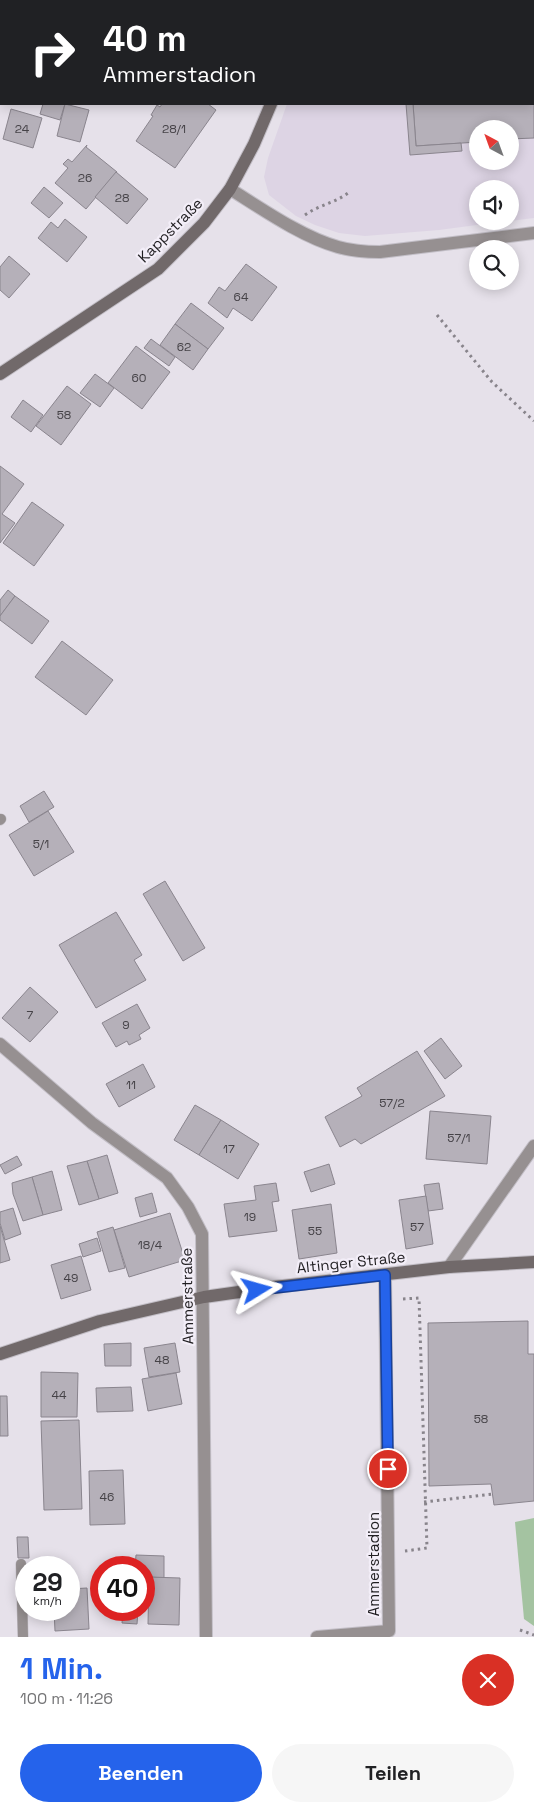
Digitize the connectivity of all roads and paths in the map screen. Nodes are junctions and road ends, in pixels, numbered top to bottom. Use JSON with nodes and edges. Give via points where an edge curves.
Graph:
{"nodes":[{"id":1,"x":271,"y":105,"type":"edge"},
{"id":2,"x":230,"y":189,"type":"junction"},
{"id":3,"x":348,"y":193,"type":"dead end"},
{"id":4,"x":290,"y":225,"type":"junction"},
{"id":5,"x":534,"y":233,"type":"edge"},
{"id":6,"x":437,"y":315,"type":"dead end"},
{"id":7,"x":0,"y":374,"type":"edge"},
{"id":8,"x":534,"y":421,"type":"edge"},
{"id":9,"x":0,"y":1044,"type":"edge"},
{"id":10,"x":534,"y":1146,"type":"edge"},
{"id":11,"x":534,"y":1262,"type":"edge"},
{"id":12,"x":449,"y":1267,"type":"junction"},
{"id":13,"x":385,"y":1275,"type":"junction"},
{"id":14,"x":204,"y":1297,"type":"junction"},
{"id":15,"x":386,"y":1301,"type":"junction"},
{"id":16,"x":0,"y":1354,"type":"edge"},
{"id":17,"x":493,"y":1494,"type":"dead end"},
{"id":18,"x":424,"y":1502,"type":"junction"},
{"id":19,"x":389,"y":1552,"type":"junction"},
{"id":20,"x":23,"y":1621,"type":"edge"},
{"id":21,"x":520,"y":1630,"type":"dead end"},
{"id":22,"x":534,"y":1635,"type":"edge"},
{"id":23,"x":23,"y":1637,"type":"edge"},
{"id":24,"x":206,"y":1637,"type":"edge"},
{"id":25,"x":317,"y":1637,"type":"edge"}],
"edges":[{"from":1,"to":2,"type":"street","name":"Kappstraße"},
{"from":2,"to":4,"type":"street"},
{"from":2,"to":7,"type":"street","name":"Kappstraße","via":[[204,222],[158,269]]},
{"from":3,"to":4,"type":"path","via":[[336,202],[308,212]]},
{"from":4,"to":5,"type":"street","via":[[337,247],[380,252]]},
{"from":6,"to":8,"type":"path","via":[[492,382]]},
{"from":9,"to":14,"type":"street","name":"Ammerstraße","via":[[92,1123],[167,1178],[202,1234]]},
{"from":10,"to":12,"type":"street"},
{"from":11,"to":12,"type":"street","name":"Altinger Straße"},
{"from":12,"to":13,"type":"street","name":"Altinger Straße"},
{"from":13,"to":14,"type":"street","name":"Altinger Straße"},
{"from":13,"to":15,"type":"street","name":"Ammerstadion"},
{"from":14,"to":16,"type":"street","name":"Altinger Straße","via":[[100,1321]]},
{"from":14,"to":24,"type":"street","name":"Ammerstraße"},
{"from":15,"to":18,"type":"path","via":[[419,1298]]},
{"from":15,"to":19,"type":"street","name":"Ammerstadion"},
{"from":17,"to":18,"type":"path"},
{"from":18,"to":19,"type":"path","via":[[427,1548]]},
{"from":19,"to":25,"type":"street","name":"Ammerstadion","via":[[389,1631]]},
{"from":20,"to":23,"type":"lane"},
{"from":21,"to":22,"type":"path"}]}
